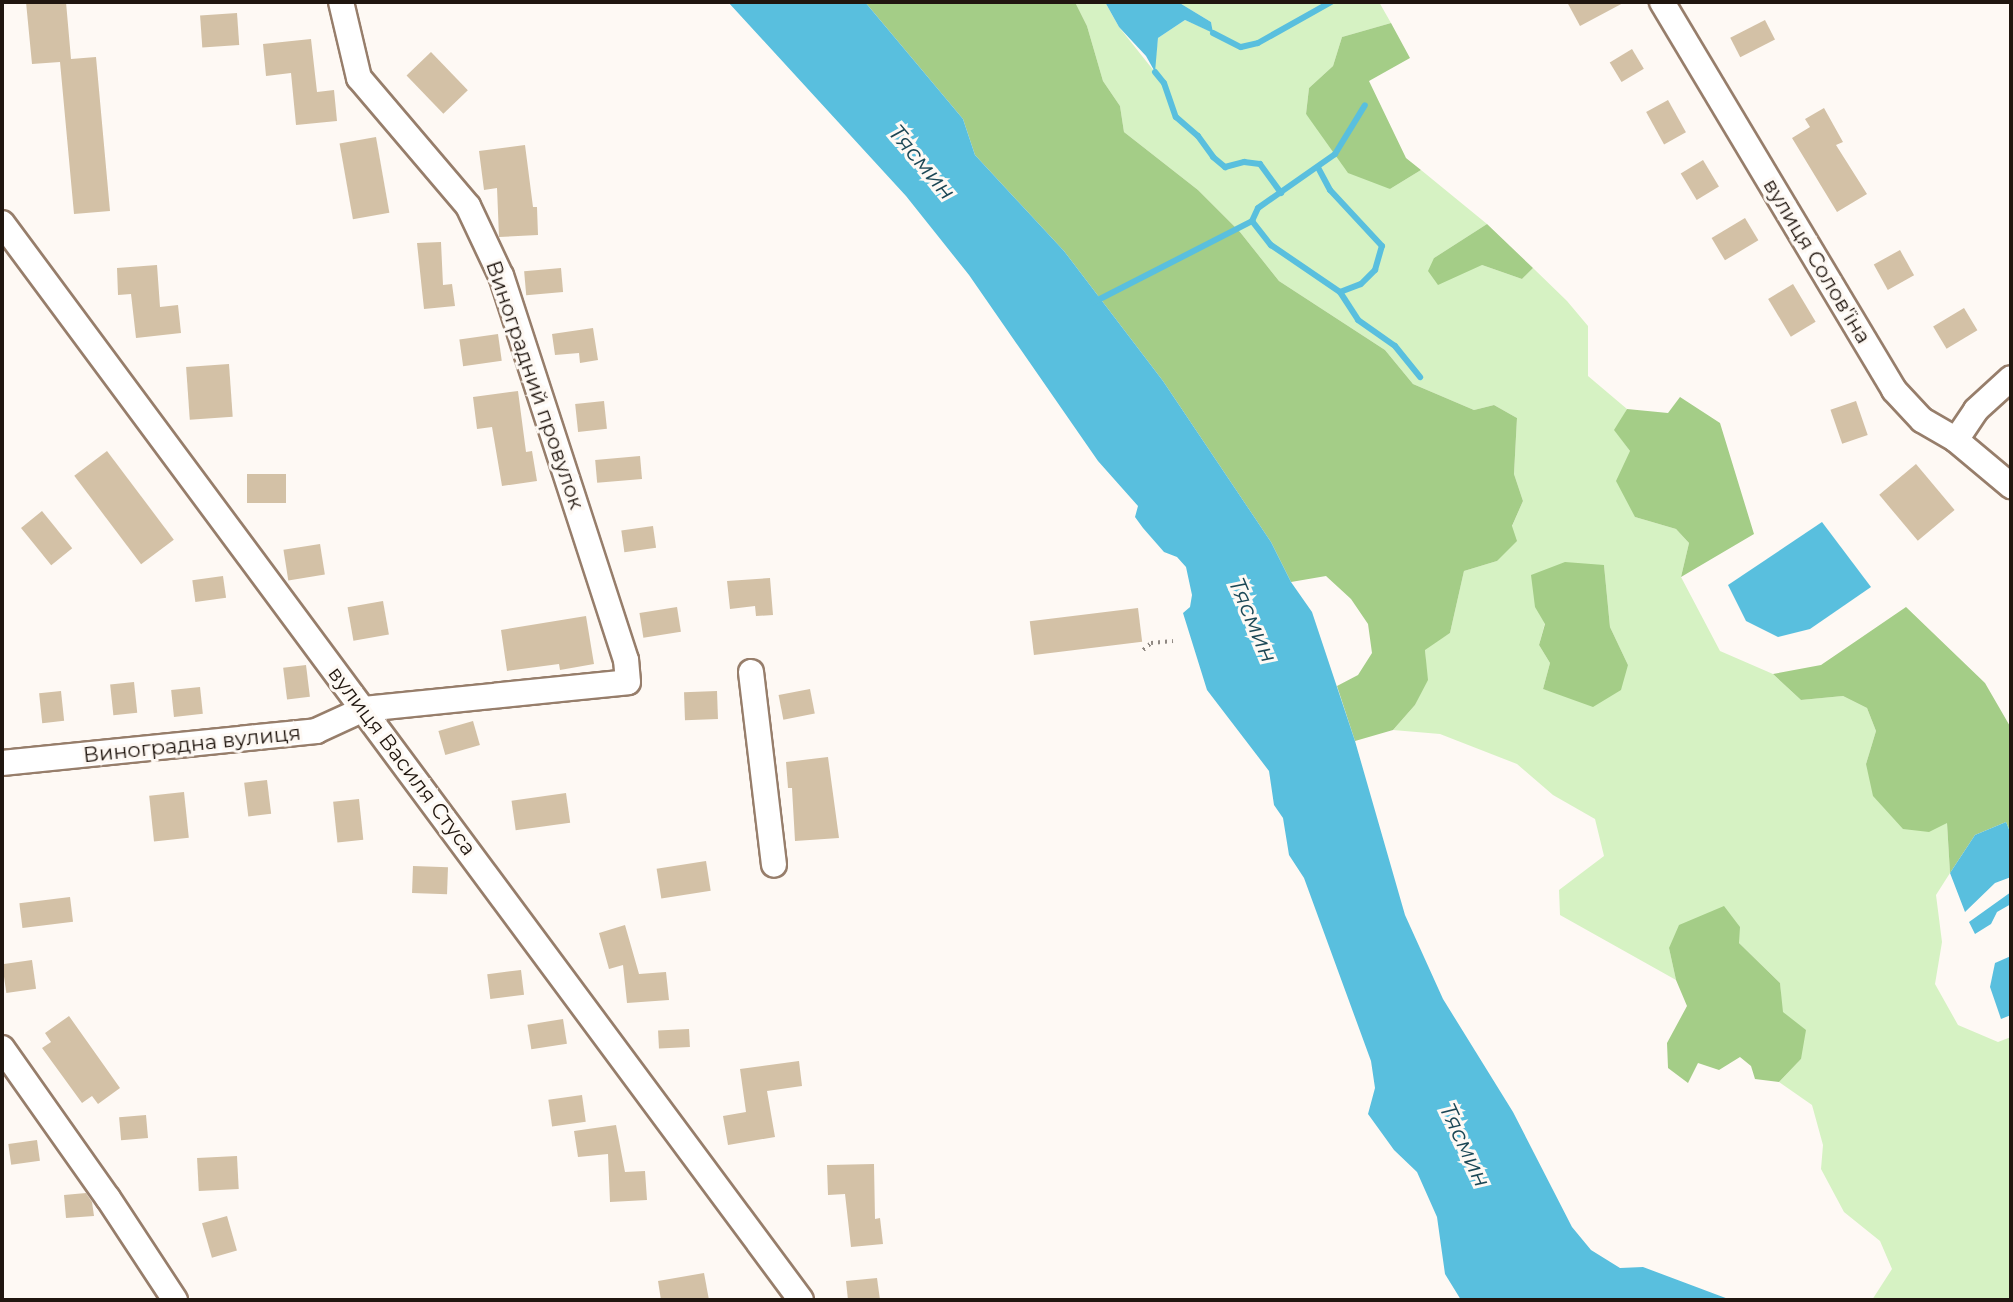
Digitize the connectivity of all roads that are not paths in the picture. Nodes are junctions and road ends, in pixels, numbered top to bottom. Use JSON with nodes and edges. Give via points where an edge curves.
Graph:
{"nodes":[{"id":1,"x":341,"y":2,"type":"edge"},
{"id":2,"x":1662,"y":2,"type":"edge"},
{"id":3,"x":2,"y":223,"type":"edge"},
{"id":4,"x":2011,"y":378,"type":"edge"},
{"id":5,"x":1956,"y":440,"type":"junction"},
{"id":6,"x":2011,"y":486,"type":"edge"},
{"id":7,"x":751,"y":672,"type":"dead end"},
{"id":8,"x":628,"y":682,"type":"joint"},
{"id":9,"x":364,"y":709,"type":"junction"},
{"id":10,"x":2,"y":762,"type":"edge"},
{"id":11,"x":774,"y":865,"type":"dead end"},
{"id":12,"x":2,"y":1048,"type":"edge"},
{"id":13,"x":175,"y":1300,"type":"edge"},
{"id":14,"x":801,"y":1300,"type":"edge"}],
"edges":[{"from":1,"to":8,"type":"street","name":"Виноградний провулок","via":[[359,78],[468,206],[500,276],[626,660]]},
{"from":2,"to":5,"type":"street","name":"вулиця Солов'їна","via":[[1894,390],[1922,420]]},
{"from":3,"to":9,"type":"street","name":"вулиця Василя Стуса"},
{"from":4,"to":5,"type":"street","via":[[1976,411]]},
{"from":5,"to":6,"type":"street","name":"вулиця Солов'їна"},
{"from":7,"to":11,"type":"street"},
{"from":8,"to":9,"type":"street","name":"Виноградна вулиця"},
{"from":9,"to":10,"type":"street","name":"Виноградна вулиця","via":[[316,732]]},
{"from":9,"to":14,"type":"street","name":"вулиця Василя Стуса"},
{"from":12,"to":13,"type":"street"}]}
